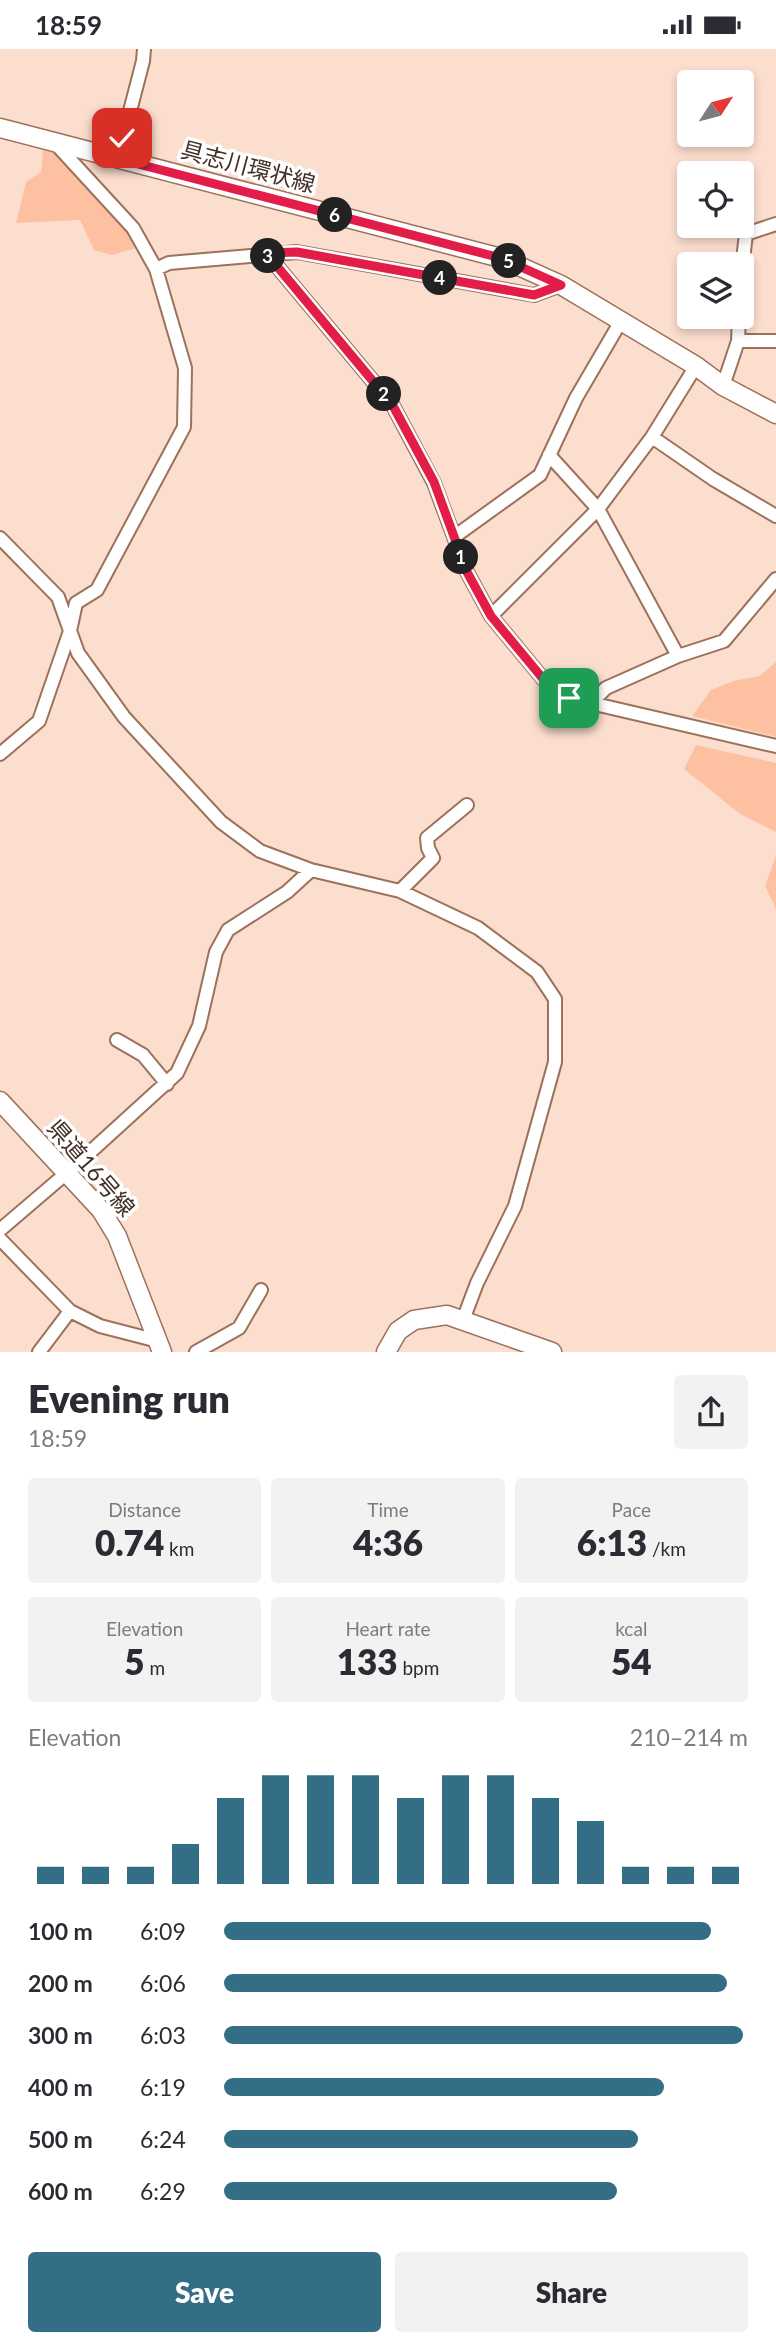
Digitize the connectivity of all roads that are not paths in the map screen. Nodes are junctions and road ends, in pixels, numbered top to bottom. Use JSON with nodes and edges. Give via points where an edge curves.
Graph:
{"nodes":[{"id":1,"x":144,"y":49,"type":"edge"},
{"id":2,"x":0,"y":128,"type":"edge"},
{"id":3,"x":54,"y":142,"type":"junction"},
{"id":4,"x":115,"y":158,"type":"junction"},
{"id":5,"x":776,"y":224,"type":"edge"},
{"id":6,"x":744,"y":252,"type":"edge"},
{"id":7,"x":266,"y":253,"type":"junction"},
{"id":8,"x":156,"y":269,"type":"junction"},
{"id":9,"x":561,"y":285,"type":"junction"},
{"id":10,"x":621,"y":321,"type":"junction"},
{"id":11,"x":738,"y":329,"type":"edge"},
{"id":12,"x":738,"y":341,"type":"junction"},
{"id":13,"x":776,"y":341,"type":"edge"},
{"id":14,"x":696,"y":366,"type":"junction"},
{"id":15,"x":723,"y":386,"type":"junction"},
{"id":16,"x":776,"y":414,"type":"edge"},
{"id":17,"x":652,"y":437,"type":"junction"},
{"id":18,"x":548,"y":455,"type":"junction"},
{"id":19,"x":598,"y":509,"type":"junction"},
{"id":20,"x":776,"y":516,"type":"edge"},
{"id":21,"x":454,"y":537,"type":"junction"},
{"id":22,"x":0,"y":538,"type":"edge"},
{"id":23,"x":776,"y":579,"type":"edge"},
{"id":24,"x":491,"y":616,"type":"junction"},
{"id":25,"x":70,"y":631,"type":"junction"},
{"id":26,"x":678,"y":656,"type":"junction"},
{"id":27,"x":591,"y":703,"type":"junction"},
{"id":28,"x":776,"y":746,"type":"edge"},
{"id":29,"x":0,"y":754,"type":"edge"},
{"id":30,"x":467,"y":805,"type":"dead end"},
{"id":31,"x":311,"y":870,"type":"junction"},
{"id":32,"x":400,"y":891,"type":"junction"},
{"id":33,"x":117,"y":1040,"type":"dead end"},
{"id":34,"x":167,"y":1084,"type":"junction"},
{"id":35,"x":0,"y":1101,"type":"edge"},
{"id":36,"x":66,"y":1171,"type":"junction"},
{"id":37,"x":0,"y":1230,"type":"edge"},
{"id":38,"x":0,"y":1239,"type":"edge"},
{"id":39,"x":261,"y":1290,"type":"dead end"},
{"id":40,"x":70,"y":1311,"type":"junction"},
{"id":41,"x":463,"y":1320,"type":"junction"},
{"id":42,"x":160,"y":1346,"type":"edge"},
{"id":43,"x":39,"y":1352,"type":"edge"},
{"id":44,"x":196,"y":1352,"type":"edge"},
{"id":45,"x":386,"y":1352,"type":"edge"},
{"id":46,"x":552,"y":1352,"type":"edge"}],
"edges":[{"from":1,"to":4,"type":"street"},
{"from":2,"to":3,"type":"main road","name":"具志川環状線"},
{"from":3,"to":4,"type":"main road","name":"具志川環状線"},
{"from":3,"to":8,"type":"street","via":[[133,228]]},
{"from":4,"to":9,"type":"main road","name":"具志川環状線","via":[[501,258]]},
{"from":5,"to":6,"type":"street","via":[[746,234]]},
{"from":7,"to":8,"type":"street","via":[[169,263]]},
{"from":7,"to":9,"type":"street","via":[[297,252],[534,295]]},
{"from":7,"to":21,"type":"street","via":[[392,404],[434,482]]},
{"from":8,"to":25,"type":"street","via":[[185,368],[184,427],[97,590],[76,603]]},
{"from":9,"to":10,"type":"main road","name":"具志川環状線"},
{"from":10,"to":14,"type":"main road","name":"具志川環状線"},
{"from":10,"to":18,"type":"street"},
{"from":11,"to":12,"type":"street"},
{"from":12,"to":13,"type":"street"},
{"from":12,"to":15,"type":"street"},
{"from":14,"to":15,"type":"main road","name":"具志川環状線"},
{"from":14,"to":17,"type":"street"},
{"from":15,"to":16,"type":"main road","name":"具志川環状線"},
{"from":17,"to":19,"type":"street"},
{"from":17,"to":20,"type":"street"},
{"from":18,"to":19,"type":"street"},
{"from":18,"to":21,"type":"street","via":[[540,475]]},
{"from":19,"to":24,"type":"street"},
{"from":19,"to":26,"type":"street"},
{"from":21,"to":24,"type":"street"},
{"from":22,"to":25,"type":"street","via":[[58,597]]},
{"from":23,"to":26,"type":"street","via":[[724,641]]},
{"from":24,"to":27,"type":"street","via":[[544,680],[569,698]]},
{"from":25,"to":29,"type":"street","via":[[39,721]]},
{"from":25,"to":31,"type":"street","via":[[78,653],[124,717],[221,822],[260,851]]},
{"from":26,"to":27,"type":"street","via":[[606,688]]},
{"from":27,"to":28,"type":"street"},
{"from":30,"to":32,"type":"street","via":[[427,838],[433,857]]},
{"from":31,"to":32,"type":"street"},
{"from":31,"to":34,"type":"street","via":[[287,892],[228,930],[216,952],[199,1026]]},
{"from":32,"to":41,"type":"street","via":[[478,928],[537,972],[555,999],[555,1062],[515,1206]]},
{"from":33,"to":34,"type":"street","via":[[143,1055]]},
{"from":34,"to":36,"type":"street"},
{"from":35,"to":36,"type":"main road","name":"県道16号線"},
{"from":36,"to":37,"type":"street"},
{"from":36,"to":42,"type":"main road","name":"県道16号線","via":[[117,1236]]},
{"from":38,"to":40,"type":"street"},
{"from":39,"to":44,"type":"street","via":[[239,1328]]},
{"from":40,"to":42,"type":"street"},
{"from":40,"to":43,"type":"street"},
{"from":41,"to":45,"type":"main road","via":[[447,1315],[414,1320],[398,1331]]},
{"from":41,"to":46,"type":"main road"}]}
